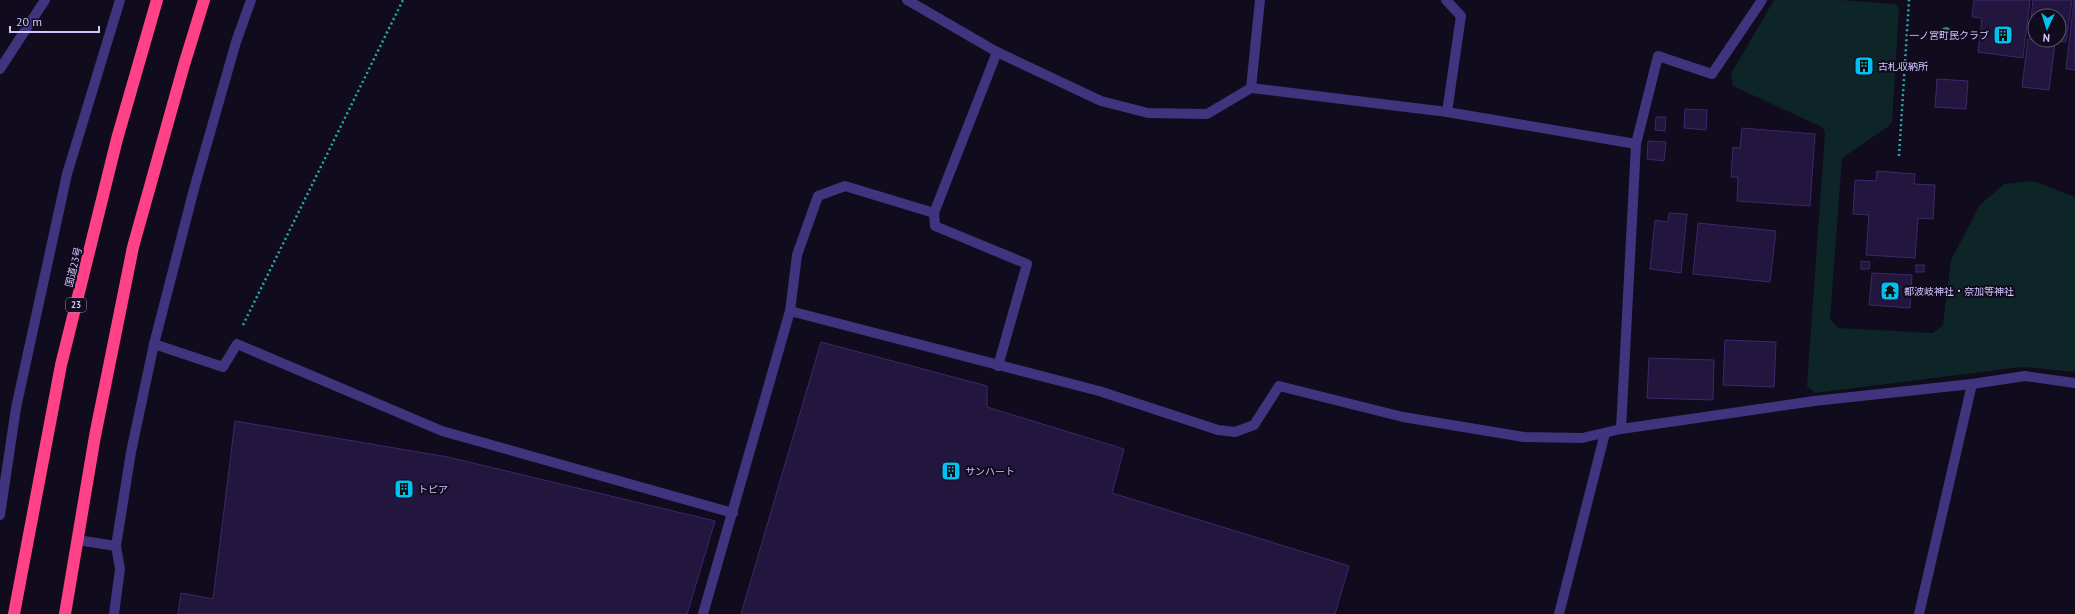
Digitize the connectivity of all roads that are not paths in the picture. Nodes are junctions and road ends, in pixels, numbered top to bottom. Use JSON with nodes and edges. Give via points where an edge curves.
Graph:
{"nodes":[{"id":1,"x":45,"y":0,"type":"edge"},
{"id":2,"x":120,"y":0,"type":"edge"},
{"id":3,"x":157,"y":0,"type":"edge"},
{"id":4,"x":204,"y":0,"type":"edge"},
{"id":5,"x":251,"y":0,"type":"edge"},
{"id":6,"x":907,"y":0,"type":"edge"},
{"id":7,"x":1260,"y":0,"type":"edge"},
{"id":8,"x":1446,"y":0,"type":"edge"},
{"id":9,"x":1762,"y":0,"type":"edge"},
{"id":10,"x":997,"y":52,"type":"junction"},
{"id":11,"x":0,"y":69,"type":"edge"},
{"id":12,"x":1251,"y":88,"type":"junction"},
{"id":13,"x":1447,"y":112,"type":"junction"},
{"id":14,"x":1636,"y":144,"type":"junction"},
{"id":15,"x":934,"y":213,"type":"junction"},
{"id":16,"x":790,"y":311,"type":"junction"},
{"id":17,"x":154,"y":344,"type":"junction"},
{"id":18,"x":998,"y":366,"type":"junction"},
{"id":19,"x":2075,"y":383,"type":"edge"},
{"id":20,"x":1972,"y":384,"type":"junction"},
{"id":21,"x":1621,"y":429,"type":"junction"},
{"id":22,"x":1605,"y":433,"type":"junction"},
{"id":23,"x":732,"y":513,"type":"junction"},
{"id":24,"x":0,"y":515,"type":"edge"},
{"id":25,"x":77,"y":540,"type":"junction"},
{"id":26,"x":116,"y":546,"type":"junction"},
{"id":27,"x":14,"y":614,"type":"edge"},
{"id":28,"x":65,"y":614,"type":"edge"},
{"id":29,"x":114,"y":614,"type":"edge"},
{"id":30,"x":702,"y":614,"type":"edge"},
{"id":31,"x":1559,"y":614,"type":"edge"},
{"id":32,"x":1919,"y":614,"type":"edge"}],
"edges":[{"from":1,"to":11,"type":"street"},
{"from":2,"to":24,"type":"street","via":[[67,174],[16,408]]},
{"from":3,"to":27,"type":"highway","name":"国道23号","number":"23","via":[[117,139],[61,365]]},
{"from":4,"to":25,"type":"highway","via":[[133,247]]},
{"from":5,"to":17,"type":"street","via":[[236,42],[194,189]]},
{"from":6,"to":10,"type":"street"},
{"from":7,"to":12,"type":"street"},
{"from":8,"to":13,"type":"street","via":[[1461,16]]},
{"from":9,"to":14,"type":"street","via":[[1712,74],[1658,56]]},
{"from":10,"to":12,"type":"street","via":[[1100,101],[1148,113],[1207,114]]},
{"from":10,"to":15,"type":"street"},
{"from":12,"to":13,"type":"street"},
{"from":13,"to":14,"type":"street"},
{"from":14,"to":21,"type":"street"},
{"from":15,"to":16,"type":"street","via":[[845,186],[818,196],[797,254]]},
{"from":15,"to":18,"type":"street","via":[[935,226],[1027,264]]},
{"from":16,"to":18,"type":"street"},
{"from":16,"to":23,"type":"street"},
{"from":17,"to":23,"type":"street","via":[[223,366],[237,344],[442,431]]},
{"from":17,"to":26,"type":"street","via":[[131,452]]},
{"from":18,"to":22,"type":"street","via":[[1098,391],[1218,430],[1235,432],[1254,425],[1280,386],[1404,417],[1524,437],[1582,438]]},
{"from":19,"to":20,"type":"street","via":[[2025,376]]},
{"from":20,"to":21,"type":"street","via":[[1814,401]]},
{"from":20,"to":32,"type":"street"},
{"from":21,"to":22,"type":"street"},
{"from":22,"to":31,"type":"street"},
{"from":23,"to":30,"type":"street"},
{"from":25,"to":26,"type":"street"},
{"from":25,"to":28,"type":"highway"},
{"from":26,"to":29,"type":"street","via":[[120,569]]}]}
